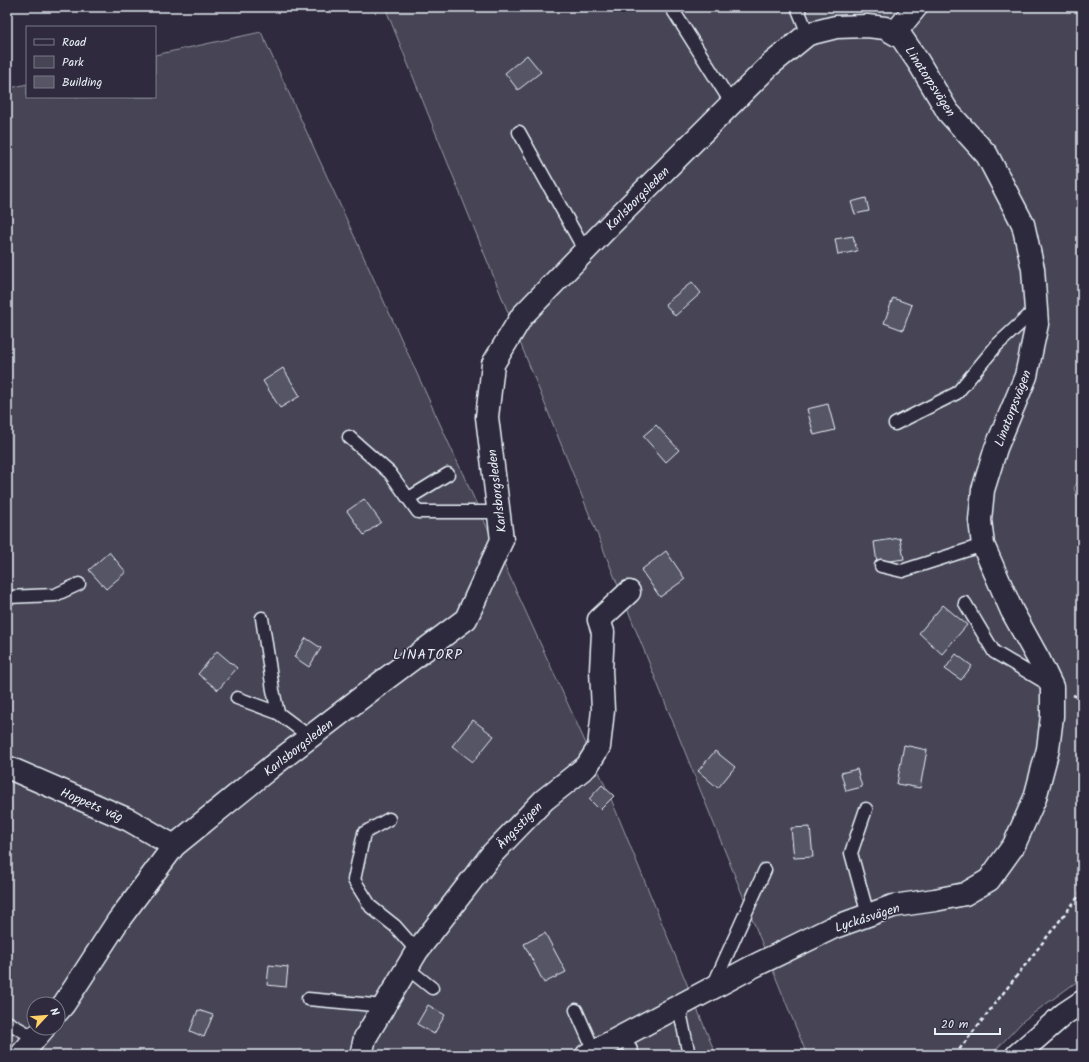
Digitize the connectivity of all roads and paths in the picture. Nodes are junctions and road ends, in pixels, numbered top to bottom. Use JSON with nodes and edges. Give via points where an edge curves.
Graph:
{"nodes":[{"id":1,"x":671,"y":7,"type":"edge"},
{"id":2,"x":797,"y":7,"type":"edge"},
{"id":3,"x":916,"y":7,"type":"edge"},
{"id":4,"x":895,"y":33,"type":"junction"},
{"id":5,"x":808,"y":34,"type":"junction"},
{"id":6,"x":732,"y":104,"type":"junction"},
{"id":7,"x":519,"y":132,"type":"dead end"},
{"id":8,"x":585,"y":251,"type":"junction"},
{"id":9,"x":1036,"y":309,"type":"junction"},
{"id":10,"x":895,"y":424,"type":"dead end"},
{"id":11,"x":349,"y":437,"type":"dead end"},
{"id":12,"x":448,"y":474,"type":"dead end"},
{"id":13,"x":408,"y":498,"type":"junction"},
{"id":14,"x":499,"y":512,"type":"junction"},
{"id":15,"x":983,"y":546,"type":"junction"},
{"id":16,"x":881,"y":566,"type":"dead end"},
{"id":17,"x":79,"y":584,"type":"dead end"},
{"id":18,"x":629,"y":592,"type":"dead end"},
{"id":19,"x":7,"y":597,"type":"edge"},
{"id":20,"x":965,"y":603,"type":"dead end"},
{"id":21,"x":262,"y":618,"type":"dead end"},
{"id":22,"x":1052,"y":687,"type":"junction"},
{"id":23,"x":237,"y":698,"type":"dead end"},
{"id":24,"x":278,"y":713,"type":"junction"},
{"id":25,"x":310,"y":737,"type":"junction"},
{"id":26,"x":7,"y":767,"type":"edge"},
{"id":27,"x":866,"y":809,"type":"dead end"},
{"id":28,"x":389,"y":819,"type":"dead end"},
{"id":29,"x":174,"y":846,"type":"junction"},
{"id":30,"x":765,"y":870,"type":"dead end"},
{"id":31,"x":1082,"y":892,"type":"edge"},
{"id":32,"x":868,"y":915,"type":"junction"},
{"id":33,"x":412,"y":960,"type":"junction"},
{"id":34,"x":432,"y":988,"type":"dead end"},
{"id":35,"x":712,"y":989,"type":"junction"},
{"id":36,"x":308,"y":999,"type":"dead end"},
{"id":37,"x":66,"y":1001,"type":"edge"},
{"id":38,"x":1082,"y":1002,"type":"edge"},
{"id":39,"x":384,"y":1006,"type":"junction"},
{"id":40,"x":679,"y":1007,"type":"junction"},
{"id":41,"x":576,"y":1010,"type":"dead end"},
{"id":42,"x":7,"y":1022,"type":"edge"},
{"id":43,"x":33,"y":1045,"type":"edge"},
{"id":44,"x":629,"y":1046,"type":"edge"},
{"id":45,"x":591,"y":1053,"type":"edge"},
{"id":46,"x":361,"y":1055,"type":"edge"},
{"id":47,"x":690,"y":1055,"type":"edge"},
{"id":48,"x":955,"y":1055,"type":"edge"},
{"id":49,"x":1017,"y":1055,"type":"edge"}],
"edges":[{"from":1,"to":6,"type":"lane"},
{"from":2,"to":5,"type":"lane"},
{"from":3,"to":4,"type":"main road"},
{"from":4,"to":5,"type":"main road","name":"Karlsborgsleden","via":[[885,28],[836,26]]},
{"from":4,"to":9,"type":"main road","name":"Linatorpsvägen","via":[[902,38],[919,63],[948,112],[987,155],[1023,224],[1033,269]]},
{"from":5,"to":6,"type":"main road","name":"Karlsborgsleden","via":[[770,65]]},
{"from":6,"to":8,"type":"main road","name":"Karlsborgsleden"},
{"from":7,"to":8,"type":"lane"},
{"from":8,"to":14,"type":"main road","name":"Karlsborgsleden","via":[[522,316],[493,364],[487,417]]},
{"from":9,"to":10,"type":"lane","via":[[997,345],[957,393]]},
{"from":9,"to":15,"type":"main road","name":"Linatorpsvägen","via":[[1037,324],[1026,376],[996,448],[983,490],[980,520]]},
{"from":11,"to":13,"type":"lane","via":[[390,472]]},
{"from":12,"to":13,"type":"lane"},
{"from":13,"to":14,"type":"lane","via":[[418,512]]},
{"from":14,"to":25,"type":"main road","name":"Karlsborgsleden","via":[[502,540],[466,619]]},
{"from":15,"to":16,"type":"lane","via":[[902,572]]},
{"from":15,"to":22,"type":"main road","name":"Linatorpsvägen","via":[[1012,611]]},
{"from":17,"to":19,"type":"lane","via":[[55,595]]},
{"from":18,"to":33,"type":"main road","name":"Ängsstigen","via":[[599,620],[603,632],[603,710],[599,747],[587,766],[544,800],[492,854]]},
{"from":20,"to":22,"type":"lane","via":[[994,652]]},
{"from":21,"to":24,"type":"lane"},
{"from":22,"to":32,"type":"main road","name":"Lyckåsvägen","via":[[1048,749],[1035,798],[1014,844],[989,880],[965,894],[893,906]]},
{"from":23,"to":24,"type":"lane"},
{"from":24,"to":25,"type":"lane"},
{"from":25,"to":29,"type":"main road","name":"Karlsborgsleden"},
{"from":26,"to":29,"type":"main road","name":"Hoppets väg","via":[[129,820]]},
{"from":27,"to":32,"type":"lane","via":[[851,853]]},
{"from":28,"to":33,"type":"lane","via":[[364,833],[354,880],[371,907],[395,926]]},
{"from":29,"to":37,"type":"main road","name":"Karlsborgsleden","via":[[118,921]]},
{"from":30,"to":35,"type":"lane"},
{"from":31,"to":48,"type":"path"},
{"from":32,"to":35,"type":"main road","name":"Lyckåsvägen","via":[[832,928]]},
{"from":33,"to":34,"type":"lane"},
{"from":33,"to":39,"type":"main road","name":"Ängsstigen"},
{"from":35,"to":40,"type":"main road","name":"Lyckåsvägen"},
{"from":36,"to":39,"type":"lane"},
{"from":38,"to":49,"type":"main road","via":[[1064,1014]]},
{"from":39,"to":46,"type":"main road","name":"Ängsstigen","via":[[365,1038]]},
{"from":40,"to":44,"type":"main road","name":"Lyckåsvägen"},
{"from":40,"to":47,"type":"lane"},
{"from":41,"to":45,"type":"lane"},
{"from":42,"to":43,"type":"lane"},
{"from":44,"to":45,"type":"main road","name":"Lyckåsvägen"}]}
